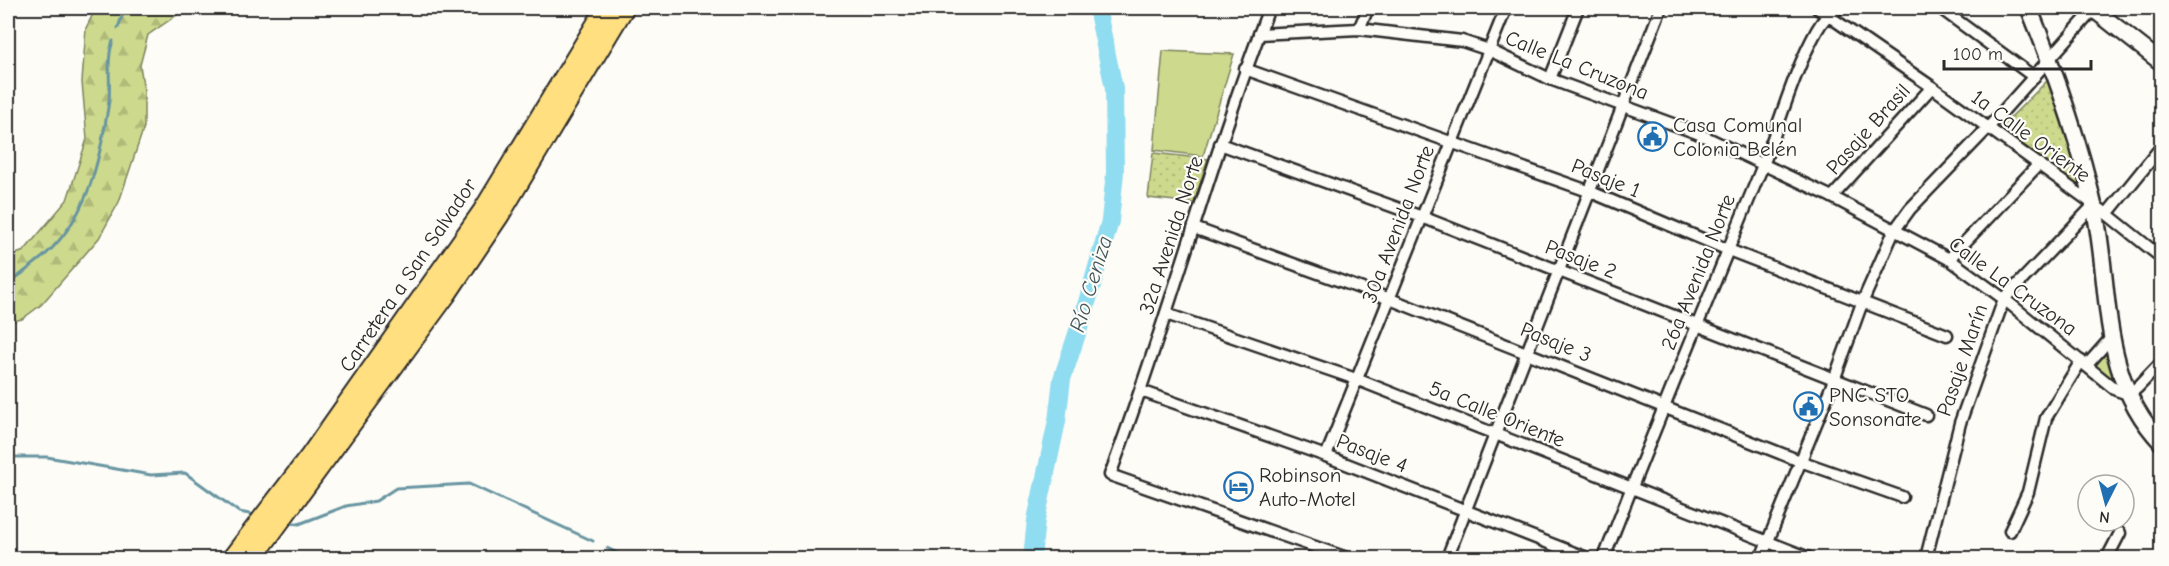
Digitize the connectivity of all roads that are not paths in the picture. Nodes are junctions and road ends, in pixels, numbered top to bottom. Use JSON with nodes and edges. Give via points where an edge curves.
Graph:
{"nodes":[{"id":1,"x":607,"y":8,"type":"edge"},
{"id":2,"x":623,"y":8,"type":"edge"},
{"id":3,"x":1269,"y":8,"type":"edge"},
{"id":4,"x":1368,"y":8,"type":"edge"},
{"id":5,"x":1506,"y":8,"type":"edge"},
{"id":6,"x":1578,"y":8,"type":"edge"},
{"id":7,"x":1661,"y":8,"type":"edge"},
{"id":8,"x":1817,"y":8,"type":"edge"},
{"id":9,"x":1839,"y":8,"type":"edge"},
{"id":10,"x":1940,"y":8,"type":"edge"},
{"id":11,"x":2029,"y":8,"type":"edge"},
{"id":12,"x":2094,"y":8,"type":"edge"},
{"id":13,"x":1827,"y":14,"type":"junction"},
{"id":14,"x":1359,"y":29,"type":"junction"},
{"id":15,"x":1259,"y":33,"type":"junction"},
{"id":16,"x":1489,"y":50,"type":"junction"},
{"id":17,"x":2050,"y":60,"type":"junction"},
{"id":18,"x":2162,"y":63,"type":"edge"},
{"id":19,"x":1245,"y":69,"type":"junction"},
{"id":20,"x":2034,"y":77,"type":"junction"},
{"id":21,"x":1550,"y":78,"type":"junction"},
{"id":22,"x":1932,"y":87,"type":"junction"},
{"id":23,"x":1623,"y":106,"type":"junction"},
{"id":24,"x":1988,"y":129,"type":"junction"},
{"id":25,"x":1451,"y":142,"type":"junction"},
{"id":26,"x":1220,"y":144,"type":"junction"},
{"id":27,"x":2162,"y":146,"type":"edge"},
{"id":28,"x":1764,"y":163,"type":"junction"},
{"id":29,"x":2039,"y":164,"type":"junction"},
{"id":30,"x":1591,"y":192,"type":"junction"},
{"id":31,"x":1832,"y":197,"type":"junction"},
{"id":32,"x":2100,"y":210,"type":"junction"},
{"id":33,"x":1422,"y":217,"type":"junction"},
{"id":34,"x":1194,"y":228,"type":"junction"},
{"id":35,"x":1894,"y":231,"type":"junction"},
{"id":36,"x":1726,"y":249,"type":"junction"},
{"id":37,"x":2162,"y":258,"type":"edge"},
{"id":38,"x":1949,"y":259,"type":"junction"},
{"id":39,"x":1561,"y":271,"type":"junction"},
{"id":40,"x":1390,"y":299,"type":"junction"},
{"id":41,"x":2004,"y":299,"type":"junction"},
{"id":42,"x":1862,"y":303,"type":"junction"},
{"id":43,"x":1166,"y":314,"type":"junction"},
{"id":44,"x":1697,"y":325,"type":"junction"},
{"id":45,"x":1947,"y":335,"type":"dead end"},
{"id":46,"x":2110,"y":339,"type":"junction"},
{"id":47,"x":1528,"y":351,"type":"junction"},
{"id":48,"x":2162,"y":362,"type":"edge"},
{"id":49,"x":2084,"y":363,"type":"junction"},
{"id":50,"x":1356,"y":380,"type":"junction"},
{"id":51,"x":1834,"y":380,"type":"junction"},
{"id":52,"x":1141,"y":391,"type":"junction"},
{"id":53,"x":2128,"y":394,"type":"junction"},
{"id":54,"x":1665,"y":408,"type":"junction"},
{"id":55,"x":1926,"y":416,"type":"dead end"},
{"id":56,"x":1497,"y":434,"type":"junction"},
{"id":57,"x":2162,"y":443,"type":"edge"},
{"id":58,"x":1326,"y":456,"type":"junction"},
{"id":59,"x":1800,"y":461,"type":"junction"},
{"id":60,"x":1631,"y":488,"type":"junction"},
{"id":61,"x":1902,"y":496,"type":"dead end"},
{"id":62,"x":1467,"y":510,"type":"junction"},
{"id":63,"x":2010,"y":531,"type":"dead end"},
{"id":64,"x":2120,"y":533,"type":"dead end"},
{"id":65,"x":1768,"y":542,"type":"junction"},
{"id":66,"x":233,"y":558,"type":"edge"},
{"id":67,"x":252,"y":558,"type":"edge"},
{"id":68,"x":1347,"y":558,"type":"edge"},
{"id":69,"x":1447,"y":558,"type":"edge"},
{"id":70,"x":1587,"y":558,"type":"edge"},
{"id":71,"x":1604,"y":558,"type":"edge"},
{"id":72,"x":1761,"y":558,"type":"edge"},
{"id":73,"x":1809,"y":558,"type":"edge"},
{"id":74,"x":1926,"y":558,"type":"edge"},
{"id":75,"x":2107,"y":558,"type":"edge"}],
"edges":[{"from":1,"to":66,"type":"highway","name":"Carretera a San Salvador","via":[[483,212],[311,456]]},
{"from":2,"to":67,"type":"highway","via":[[446,295]]},
{"from":3,"to":15,"type":"street","name":"32a Avenida Norte"},
{"from":4,"to":14,"type":"street"},
{"from":5,"to":16,"type":"street","name":"30a Avenida Norte"},
{"from":6,"to":21,"type":"street"},
{"from":7,"to":23,"type":"street"},
{"from":8,"to":13,"type":"street","name":"1a Calle Oriente"},
{"from":9,"to":13,"type":"street"},
{"from":10,"to":20,"type":"street"},
{"from":11,"to":17,"type":"street"},
{"from":12,"to":17,"type":"street"},
{"from":12,"to":18,"type":"street"},
{"from":13,"to":22,"type":"street","name":"1a Calle Oriente"},
{"from":13,"to":28,"type":"street","name":"26a Avenida Norte","via":[[1792,82]]},
{"from":14,"to":15,"type":"street","name":"Calle La Cruzona"},
{"from":14,"to":16,"type":"street","name":"Calle La Cruzona","via":[[1443,38]]},
{"from":15,"to":19,"type":"street","name":"32a Avenida Norte"},
{"from":16,"to":21,"type":"street","name":"Calle La Cruzona"},
{"from":16,"to":25,"type":"street","name":"30a Avenida Norte"},
{"from":17,"to":20,"type":"street"},
{"from":17,"to":32,"type":"street"},
{"from":19,"to":25,"type":"street","name":"Pasaje 1"},
{"from":19,"to":26,"type":"street","name":"32a Avenida Norte"},
{"from":20,"to":24,"type":"street"},
{"from":21,"to":23,"type":"street","name":"Calle La Cruzona"},
{"from":22,"to":24,"type":"street","name":"1a Calle Oriente"},
{"from":22,"to":31,"type":"street","name":"Pasaje Brasil"},
{"from":23,"to":28,"type":"street","name":"Calle La Cruzona"},
{"from":23,"to":30,"type":"street"},
{"from":24,"to":29,"type":"street","name":"1a Calle Oriente"},
{"from":24,"to":35,"type":"street","via":[[1910,209]]},
{"from":25,"to":30,"type":"street","name":"Pasaje 1"},
{"from":25,"to":33,"type":"street","name":"30a Avenida Norte"},
{"from":26,"to":33,"type":"street","name":"Pasaje 2"},
{"from":26,"to":34,"type":"street","name":"32a Avenida Norte"},
{"from":27,"to":32,"type":"street","name":"Pasaje Marín"},
{"from":28,"to":31,"type":"street","name":"Calle La Cruzona"},
{"from":28,"to":36,"type":"street","name":"26a Avenida Norte"},
{"from":29,"to":32,"type":"street","name":"1a Calle Oriente"},
{"from":29,"to":38,"type":"street"},
{"from":30,"to":36,"type":"street","name":"Pasaje 1"},
{"from":30,"to":39,"type":"street"},
{"from":31,"to":35,"type":"street","name":"Calle La Cruzona"},
{"from":32,"to":37,"type":"street","name":"1a Calle Oriente"},
{"from":32,"to":41,"type":"street","name":"Pasaje Marín"},
{"from":32,"to":46,"type":"street"},
{"from":33,"to":39,"type":"street","name":"Pasaje 2"},
{"from":33,"to":40,"type":"street","name":"30a Avenida Norte"},
{"from":34,"to":40,"type":"street","name":"Pasaje 3"},
{"from":34,"to":43,"type":"street","name":"32a Avenida Norte"},
{"from":35,"to":38,"type":"street","name":"Calle La Cruzona"},
{"from":35,"to":42,"type":"street"},
{"from":36,"to":42,"type":"street","name":"Pasaje 1"},
{"from":36,"to":44,"type":"street","name":"26a Avenida Norte"},
{"from":38,"to":41,"type":"street","name":"Calle La Cruzona"},
{"from":39,"to":44,"type":"street","name":"Pasaje 2"},
{"from":39,"to":47,"type":"street"},
{"from":40,"to":47,"type":"street","name":"Pasaje 3"},
{"from":40,"to":50,"type":"street","name":"30a Avenida Norte"},
{"from":41,"to":49,"type":"street","name":"Calle La Cruzona"},
{"from":41,"to":74,"type":"street","name":"Pasaje Marín","via":[[1960,423]]},
{"from":42,"to":45,"type":"street","name":"Pasaje 1"},
{"from":42,"to":51,"type":"street"},
{"from":43,"to":50,"type":"street","name":"5a Calle Oriente"},
{"from":43,"to":52,"type":"street","name":"32a Avenida Norte"},
{"from":44,"to":51,"type":"street","name":"Pasaje 2"},
{"from":44,"to":54,"type":"street","name":"26a Avenida Norte"},
{"from":46,"to":49,"type":"street"},
{"from":46,"to":53,"type":"street"},
{"from":47,"to":54,"type":"street","name":"Pasaje 3"},
{"from":47,"to":56,"type":"street"},
{"from":48,"to":53,"type":"street"},
{"from":49,"to":53,"type":"street","name":"Calle La Cruzona","via":[[2107,384]]},
{"from":49,"to":63,"type":"street","via":[[2046,418],[2028,492]]},
{"from":50,"to":56,"type":"street","name":"5a Calle Oriente"},
{"from":50,"to":58,"type":"street","name":"30a Avenida Norte"},
{"from":51,"to":55,"type":"street","name":"Pasaje 2"},
{"from":51,"to":59,"type":"street"},
{"from":52,"to":58,"type":"street","name":"Pasaje 4"},
{"from":52,"to":68,"type":"street","name":"32a Avenida Norte","via":[[1110,475]]},
{"from":53,"to":57,"type":"street","via":[[2138,414]]},
{"from":54,"to":59,"type":"street","name":"Pasaje 3"},
{"from":54,"to":60,"type":"street","name":"26a Avenida Norte"},
{"from":56,"to":60,"type":"street","name":"5a Calle Oriente"},
{"from":56,"to":62,"type":"street"},
{"from":58,"to":62,"type":"street","name":"Pasaje 4"},
{"from":59,"to":61,"type":"street","name":"Pasaje 3"},
{"from":59,"to":65,"type":"street"},
{"from":60,"to":65,"type":"street","name":"5a Calle Oriente"},
{"from":60,"to":71,"type":"street","name":"26a Avenida Norte"},
{"from":62,"to":69,"type":"street"},
{"from":62,"to":70,"type":"street","name":"Pasaje 4"},
{"from":64,"to":75,"type":"street"},
{"from":65,"to":72,"type":"street"},
{"from":65,"to":73,"type":"street","name":"5a Calle Oriente"}]}
